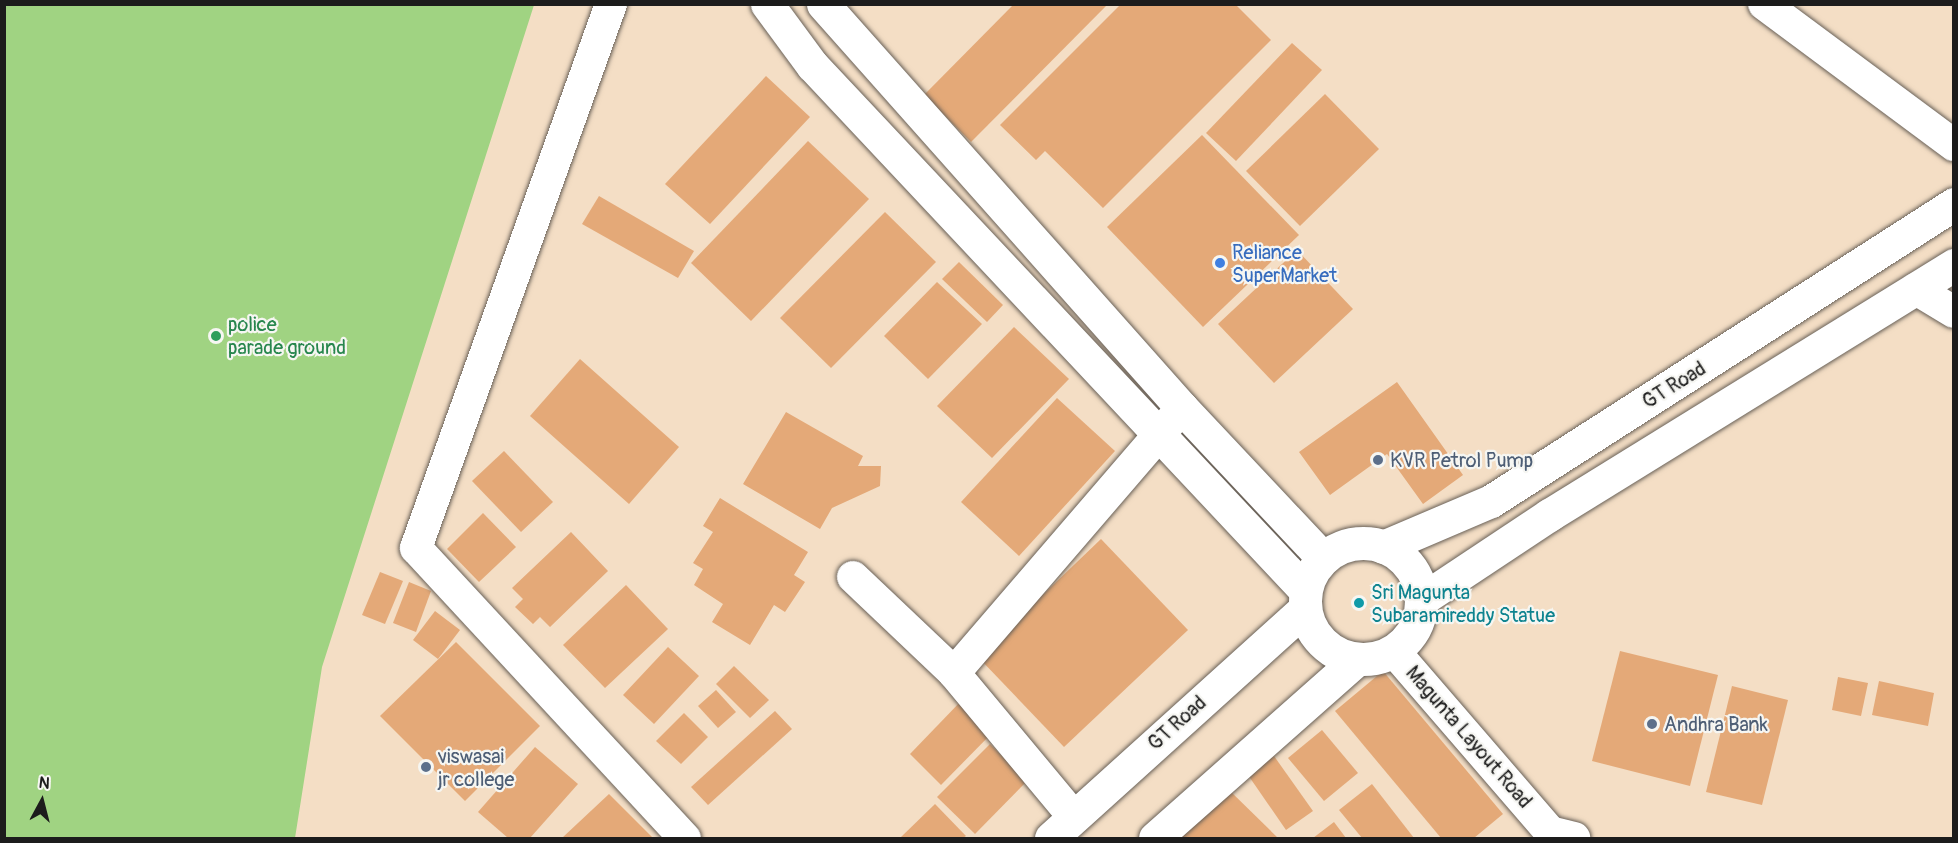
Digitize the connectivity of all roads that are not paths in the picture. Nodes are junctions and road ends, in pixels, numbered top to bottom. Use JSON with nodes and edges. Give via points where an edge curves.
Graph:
{"nodes":[{"id":1,"x":611,"y":4,"type":"edge"},
{"id":2,"x":767,"y":4,"type":"edge"},
{"id":3,"x":824,"y":4,"type":"edge"},
{"id":4,"x":1764,"y":4,"type":"edge"},
{"id":5,"x":1953,"y":145,"type":"edge"},
{"id":6,"x":1953,"y":204,"type":"edge"},
{"id":7,"x":1953,"y":265,"type":"edge"},
{"id":8,"x":1916,"y":289,"type":"junction"},
{"id":9,"x":1953,"y":312,"type":"edge"},
{"id":10,"x":1182,"y":408,"type":"junction"},
{"id":11,"x":1159,"y":435,"type":"junction"},
{"id":12,"x":1383,"y":547,"type":"junction"},
{"id":13,"x":1323,"y":558,"type":"junction"},
{"id":14,"x":853,"y":577,"type":"dead end"},
{"id":15,"x":1305,"y":600,"type":"junction"},
{"id":16,"x":1421,"y":600,"type":"junction"},
{"id":17,"x":1395,"y":651,"type":"junction"},
{"id":18,"x":1356,"y":660,"type":"junction"},
{"id":19,"x":954,"y":673,"type":"junction"},
{"id":20,"x":1062,"y":827,"type":"edge"},
{"id":21,"x":685,"y":838,"type":"edge"},
{"id":22,"x":1155,"y":838,"type":"edge"},
{"id":23,"x":1574,"y":838,"type":"edge"}],
"edges":[{"from":1,"to":21,"type":"street","via":[[416,548]]},
{"from":2,"to":11,"type":"main road","via":[[812,65]]},
{"from":3,"to":10,"type":"main road"},
{"from":4,"to":5,"type":"street"},
{"from":6,"to":12,"type":"main road","name":"GT Road","via":[[1870,261],[1491,501]]},
{"from":7,"to":8,"type":"main road"},
{"from":8,"to":9,"type":"street"},
{"from":8,"to":16,"type":"main road","via":[[1549,515]]},
{"from":10,"to":11,"type":"street"},
{"from":10,"to":13,"type":"main road"},
{"from":11,"to":15,"type":"main road"},
{"from":11,"to":19,"type":"street"},
{"from":12,"to":13,"type":"main road","via":[[1352,544]]},
{"from":12,"to":16,"type":"main road","via":[[1411,568]]},
{"from":13,"to":15,"type":"main road","via":[[1311,572]]},
{"from":14,"to":19,"type":"street"},
{"from":15,"to":18,"type":"main road","via":[[1310,628],[1322,643]]},
{"from":15,"to":20,"type":"main road","name":"GT Road"},
{"from":16,"to":17,"type":"main road","via":[[1418,620],[1409,638]]},
{"from":17,"to":18,"type":"main road"},
{"from":17,"to":23,"type":"street","name":"Magunta Layout Road","via":[[1550,832]]},
{"from":18,"to":22,"type":"main road"},
{"from":19,"to":20,"type":"street"}]}
